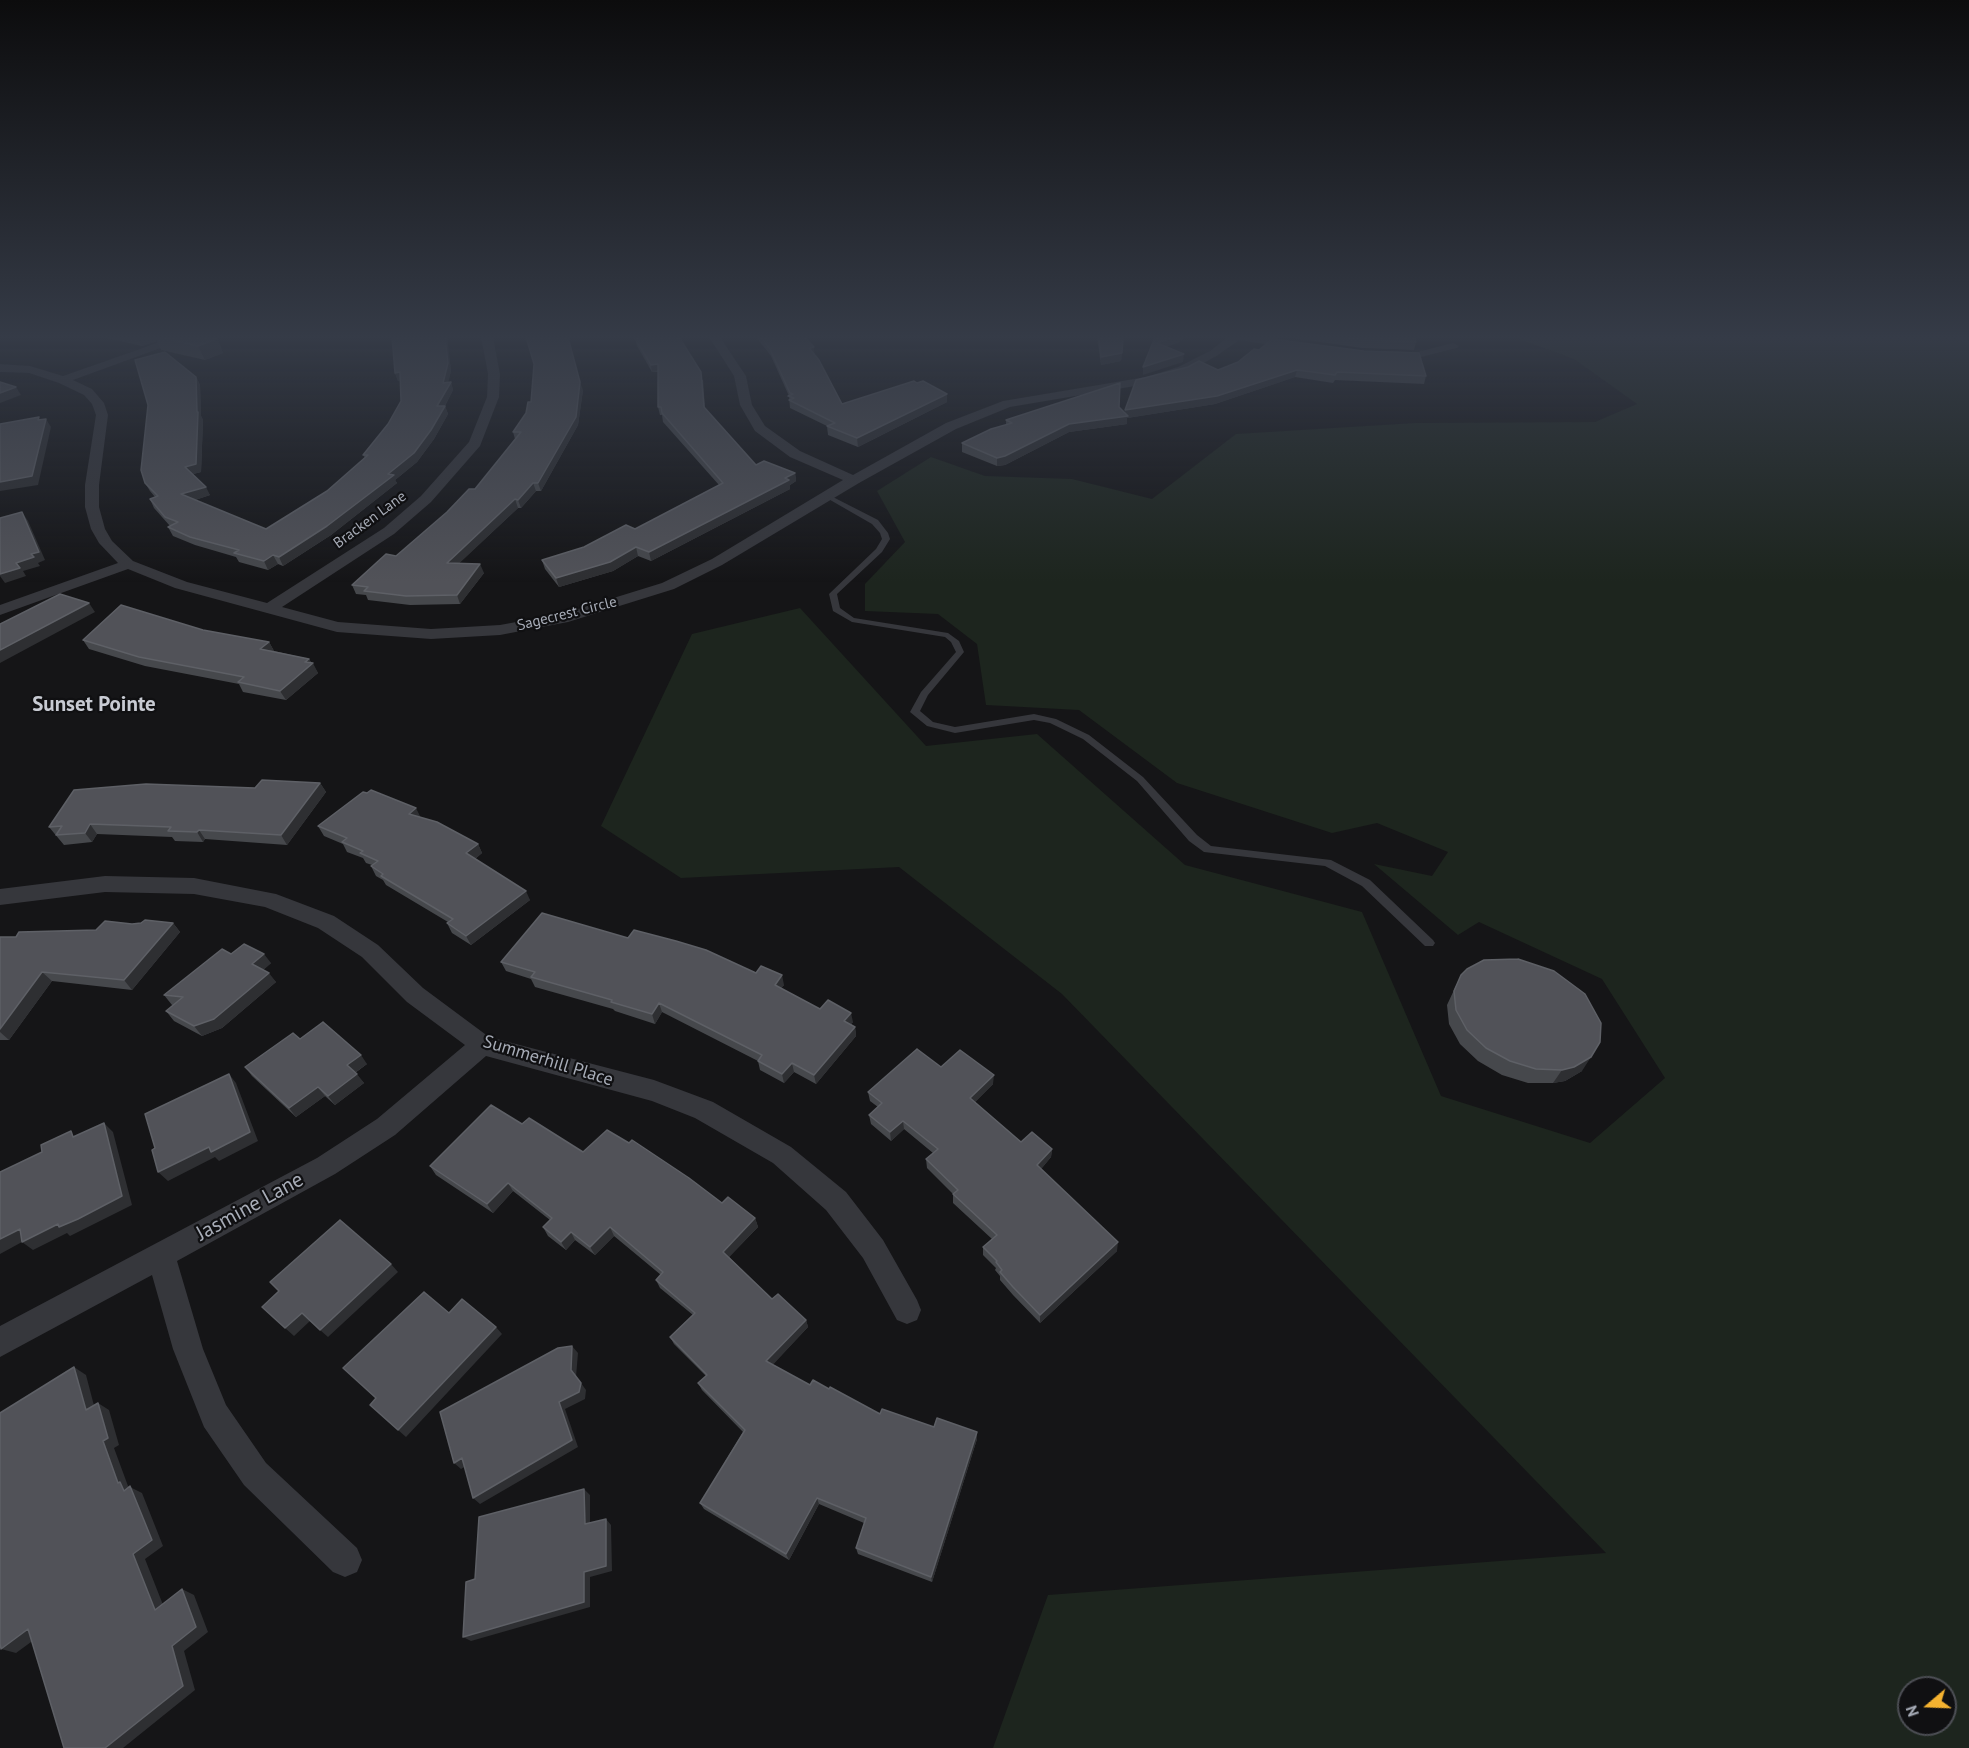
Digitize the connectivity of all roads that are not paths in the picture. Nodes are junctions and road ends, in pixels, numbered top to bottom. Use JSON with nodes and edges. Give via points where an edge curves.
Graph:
{"nodes":[{"id":1,"x":101,"y":419,"type":"edge"},
{"id":2,"x":485,"y":419,"type":"edge"},
{"id":3,"x":754,"y":419,"type":"edge"},
{"id":4,"x":970,"y":419,"type":"edge"},
{"id":5,"x":854,"y":480,"type":"junction"},
{"id":6,"x":827,"y":496,"type":"junction"},
{"id":7,"x":124,"y":560,"type":"junction"},
{"id":8,"x":0,"y":600,"type":"edge"},
{"id":9,"x":269,"y":609,"type":"junction"},
{"id":10,"x":0,"y":610,"type":"edge"},
{"id":11,"x":0,"y":897,"type":"edge"},
{"id":12,"x":1429,"y":943,"type":"dead end"},
{"id":13,"x":482,"y":1045,"type":"junction"},
{"id":14,"x":161,"y":1256,"type":"junction"},
{"id":15,"x":907,"y":1310,"type":"dead end"},
{"id":16,"x":0,"y":1342,"type":"edge"},
{"id":17,"x":345,"y":1560,"type":"dead end"}],
"edges":[{"from":1,"to":7,"type":"street","via":[[92,507],[106,543]]},
{"from":2,"to":9,"type":"street","name":"Bracken Lane","via":[[475,443],[426,499],[389,531]]},
{"from":3,"to":5,"type":"street","via":[[760,428],[795,454]]},
{"from":4,"to":5,"type":"street","name":"Sagecrest Circle"},
{"from":5,"to":6,"type":"street","name":"Sagecrest Circle"},
{"from":6,"to":9,"type":"street","name":"Sagecrest Circle","via":[[717,562],[668,586],[568,617],[500,630],[431,634],[337,627]]},
{"from":6,"to":12,"type":"lane","via":[[875,522],[886,539],[833,594],[836,609],[852,620],[948,635],[960,652],[924,694],[915,712],[930,724],[955,730],[1034,717],[1053,721],[1086,737],[1140,779],[1193,838],[1208,849],[1327,863],[1365,883]]},
{"from":7,"to":8,"type":"street"},
{"from":7,"to":9,"type":"street","name":"Sagecrest Circle","via":[[181,585]]},
{"from":7,"to":10,"type":"street"},
{"from":11,"to":13,"type":"street","name":"Summerhill Place","via":[[138,884],[194,886],[268,900],[326,922],[370,951],[415,995]]},
{"from":13,"to":14,"type":"street","name":"Jasmine Lane","via":[[386,1127],[334,1161]]},
{"from":13,"to":15,"type":"street","name":"Summerhill Place","via":[[654,1091],[704,1110],[782,1155],[836,1202],[873,1249]]},
{"from":14,"to":16,"type":"street","name":"Jasmine Lane"},
{"from":14,"to":17,"type":"street","via":[[188,1349],[215,1416],[255,1474]]}]}
